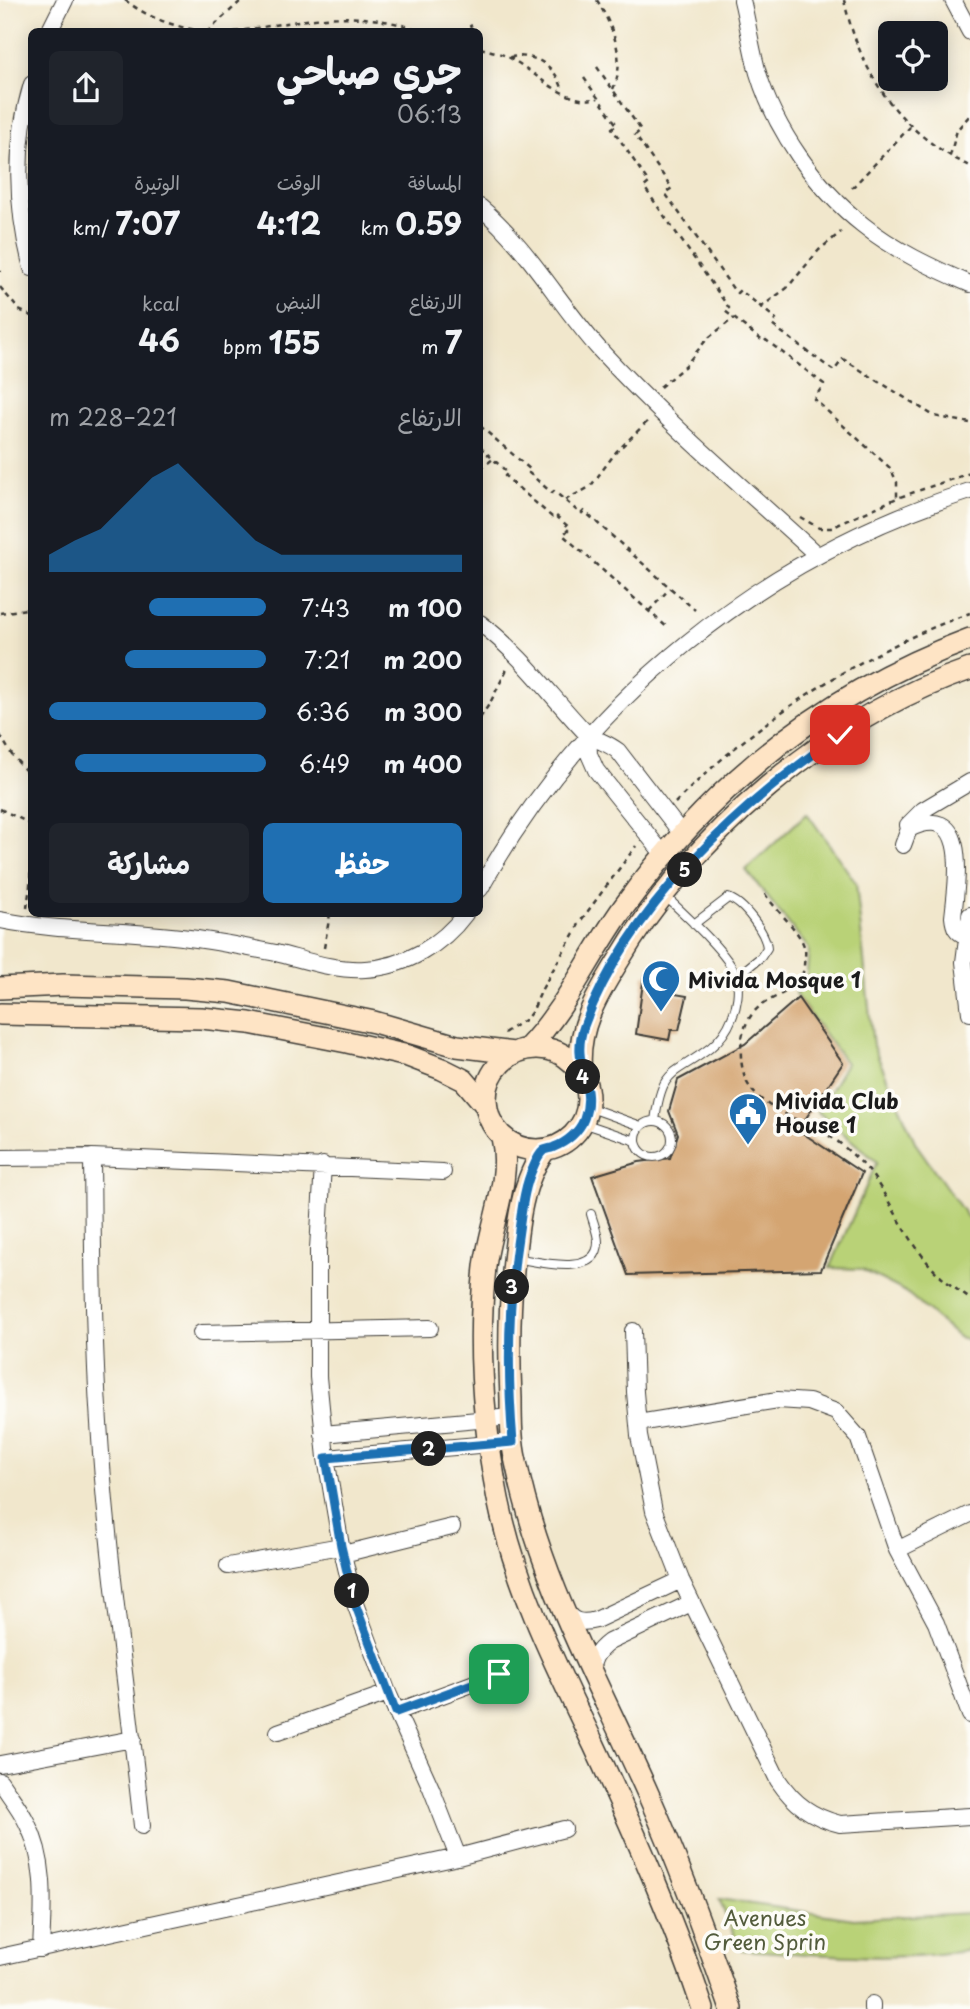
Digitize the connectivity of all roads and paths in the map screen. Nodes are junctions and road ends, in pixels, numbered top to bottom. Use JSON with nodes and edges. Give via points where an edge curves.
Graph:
{"nodes":[{"id":1,"x":125,"y":0,"type":"edge"},
{"id":2,"x":242,"y":0,"type":"edge"},
{"id":3,"x":597,"y":0,"type":"edge"},
{"id":4,"x":742,"y":0,"type":"edge"},
{"id":5,"x":844,"y":0,"type":"edge"},
{"id":6,"x":953,"y":0,"type":"edge"},
{"id":7,"x":60,"y":2,"type":"edge"},
{"id":8,"x":472,"y":24,"type":"dead end"},
{"id":9,"x":50,"y":28,"type":"edge"},
{"id":10,"x":186,"y":28,"type":"edge"},
{"id":11,"x":211,"y":28,"type":"edge"},
{"id":12,"x":255,"y":28,"type":"edge"},
{"id":13,"x":412,"y":28,"type":"edge"},
{"id":14,"x":466,"y":28,"type":"edge"},
{"id":15,"x":970,"y":32,"type":"edge"},
{"id":16,"x":483,"y":49,"type":"edge"},
{"id":17,"x":509,"y":58,"type":"junction"},
{"id":18,"x":597,"y":67,"type":"dead end"},
{"id":19,"x":584,"y":78,"type":"dead end"},
{"id":20,"x":613,"y":89,"type":"junction"},
{"id":21,"x":563,"y":91,"type":"junction"},
{"id":22,"x":598,"y":98,"type":"junction"},
{"id":23,"x":28,"y":106,"type":"edge"},
{"id":24,"x":970,"y":115,"type":"edge"},
{"id":25,"x":910,"y":127,"type":"junction"},
{"id":26,"x":950,"y":156,"type":"junction"},
{"id":27,"x":970,"y":166,"type":"edge"},
{"id":28,"x":852,"y":188,"type":"dead end"},
{"id":29,"x":25,"y":200,"type":"edge"},
{"id":30,"x":483,"y":210,"type":"edge"},
{"id":31,"x":841,"y":232,"type":"dead end"},
{"id":32,"x":28,"y":253,"type":"edge"},
{"id":33,"x":970,"y":284,"type":"edge"},
{"id":34,"x":0,"y":287,"type":"edge"},
{"id":35,"x":760,"y":308,"type":"junction"},
{"id":36,"x":28,"y":314,"type":"edge"},
{"id":37,"x":733,"y":318,"type":"junction"},
{"id":38,"x":659,"y":387,"type":"dead end"},
{"id":39,"x":647,"y":422,"type":"dead end"},
{"id":40,"x":970,"y":423,"type":"edge"},
{"id":41,"x":483,"y":429,"type":"edge"},
{"id":42,"x":483,"y":450,"type":"edge"},
{"id":43,"x":493,"y":459,"type":"junction"},
{"id":44,"x":483,"y":467,"type":"edge"},
{"id":45,"x":970,"y":473,"type":"edge"},
{"id":46,"x":970,"y":491,"type":"edge"},
{"id":47,"x":897,"y":498,"type":"junction"},
{"id":48,"x":565,"y":500,"type":"junction"},
{"id":49,"x":786,"y":526,"type":"junction"},
{"id":50,"x":817,"y":555,"type":"junction"},
{"id":51,"x":670,"y":588,"type":"junction"},
{"id":52,"x":28,"y":609,"type":"edge"},
{"id":53,"x":695,"y":610,"type":"dead end"},
{"id":54,"x":649,"y":611,"type":"junction"},
{"id":55,"x":0,"y":613,"type":"edge"},
{"id":56,"x":483,"y":626,"type":"edge"},
{"id":57,"x":669,"y":629,"type":"dead end"},
{"id":58,"x":970,"y":639,"type":"edge"},
{"id":59,"x":515,"y":653,"type":"junction"},
{"id":60,"x":970,"y":668,"type":"edge"},
{"id":61,"x":483,"y":714,"type":"edge"},
{"id":62,"x":0,"y":735,"type":"edge"},
{"id":63,"x":588,"y":735,"type":"junction"},
{"id":64,"x":28,"y":773,"type":"edge"},
{"id":65,"x":970,"y":782,"type":"edge"},
{"id":66,"x":0,"y":809,"type":"edge"},
{"id":67,"x":28,"y":823,"type":"edge"},
{"id":68,"x":909,"y":829,"type":"junction"},
{"id":69,"x":682,"y":834,"type":"junction"},
{"id":70,"x":903,"y":845,"type":"dead end"},
{"id":71,"x":664,"y":855,"type":"junction"},
{"id":72,"x":483,"y":885,"type":"edge"},
{"id":73,"x":664,"y":894,"type":"junction"},
{"id":74,"x":765,"y":894,"type":"dead end"},
{"id":75,"x":28,"y":901,"type":"edge"},
{"id":76,"x":27,"y":908,"type":"dead end"},
{"id":77,"x":970,"y":915,"type":"edge"},
{"id":78,"x":329,"y":917,"type":"edge"},
{"id":79,"x":463,"y":917,"type":"edge"},
{"id":80,"x":0,"y":920,"type":"edge"},
{"id":81,"x":694,"y":924,"type":"junction"},
{"id":82,"x":966,"y":936,"type":"junction"},
{"id":83,"x":321,"y":964,"type":"junction"},
{"id":84,"x":736,"y":977,"type":"junction"},
{"id":85,"x":0,"y":988,"type":"edge"},
{"id":86,"x":970,"y":1013,"type":"edge"},
{"id":87,"x":0,"y":1014,"type":"edge"},
{"id":88,"x":521,"y":1051,"type":"junction"},
{"id":89,"x":581,"y":1072,"type":"junction"},
{"id":90,"x":487,"y":1107,"type":"junction"},
{"id":91,"x":585,"y":1115,"type":"junction"},
{"id":92,"x":655,"y":1121,"type":"junction"},
{"id":93,"x":642,"y":1126,"type":"junction"},
{"id":94,"x":502,"y":1137,"type":"junction"},
{"id":95,"x":636,"y":1141,"type":"junction"},
{"id":96,"x":545,"y":1150,"type":"junction"},
{"id":97,"x":92,"y":1157,"type":"junction"},
{"id":98,"x":0,"y":1158,"type":"edge"},
{"id":99,"x":323,"y":1165,"type":"junction"},
{"id":100,"x":443,"y":1172,"type":"dead end"},
{"id":101,"x":591,"y":1214,"type":"dead end"},
{"id":102,"x":515,"y":1258,"type":"junction"},
{"id":103,"x":970,"y":1299,"type":"edge"},
{"id":104,"x":430,"y":1328,"type":"dead end"},
{"id":105,"x":317,"y":1329,"type":"junction"},
{"id":106,"x":633,"y":1331,"type":"dead end"},
{"id":107,"x":201,"y":1333,"type":"dead end"},
{"id":108,"x":511,"y":1417,"type":"junction"},
{"id":109,"x":485,"y":1420,"type":"junction"},
{"id":110,"x":638,"y":1423,"type":"junction"},
{"id":111,"x":323,"y":1434,"type":"junction"},
{"id":112,"x":513,"y":1442,"type":"junction"},
{"id":113,"x":489,"y":1444,"type":"junction"},
{"id":114,"x":326,"y":1458,"type":"junction"},
{"id":115,"x":970,"y":1514,"type":"edge"},
{"id":116,"x":452,"y":1527,"type":"dead end"},
{"id":117,"x":342,"y":1550,"type":"junction"},
{"id":118,"x":897,"y":1550,"type":"junction"},
{"id":119,"x":228,"y":1566,"type":"dead end"},
{"id":120,"x":681,"y":1580,"type":"junction"},
{"id":121,"x":559,"y":1603,"type":"junction"},
{"id":122,"x":691,"y":1603,"type":"junction"},
{"id":123,"x":499,"y":1674,"type":"dead end"},
{"id":124,"x":594,"y":1681,"type":"junction"},
{"id":125,"x":388,"y":1693,"type":"junction"},
{"id":126,"x":396,"y":1712,"type":"junction"},
{"id":127,"x":970,"y":1715,"type":"edge"},
{"id":128,"x":278,"y":1732,"type":"dead end"},
{"id":129,"x":133,"y":1739,"type":"junction"},
{"id":130,"x":0,"y":1764,"type":"edge"},
{"id":131,"x":0,"y":1781,"type":"edge"},
{"id":132,"x":970,"y":1816,"type":"edge"},
{"id":133,"x":142,"y":1826,"type":"dead end"},
{"id":134,"x":564,"y":1829,"type":"dead end"},
{"id":135,"x":458,"y":1857,"type":"junction"},
{"id":136,"x":41,"y":1948,"type":"junction"},
{"id":137,"x":0,"y":1957,"type":"edge"},
{"id":138,"x":703,"y":2009,"type":"edge"},
{"id":139,"x":731,"y":2009,"type":"edge"}],
"edges":[{"from":1,"to":10,"type":"path","via":[[159,20]]},
{"from":2,"to":11,"type":"path"},
{"from":3,"to":20,"type":"path","via":[[620,59]]},
{"from":4,"to":33,"type":"street","via":[[758,74],[800,157],[863,225],[902,251]]},
{"from":5,"to":25,"type":"path","via":[[870,73]]},
{"from":6,"to":15,"type":"street"},
{"from":7,"to":9,"type":"street"},
{"from":8,"to":14,"type":"path"},
{"from":12,"to":13,"type":"path","via":[[344,16]]},
{"from":16,"to":17,"type":"path"},
{"from":17,"to":21,"type":"path"},
{"from":17,"to":21,"type":"path","via":[[530,57],[548,65]]},
{"from":18,"to":20,"type":"path"},
{"from":19,"to":22,"type":"path"},
{"from":20,"to":35,"type":"path","via":[[641,130],[635,135],[672,188],[665,193],[730,287]]},
{"from":21,"to":22,"type":"path","via":[[583,100]]},
{"from":22,"to":37,"type":"path","via":[[649,183],[644,187]]},
{"from":23,"to":29,"type":"street","via":[[20,149]]},
{"from":24,"to":26,"type":"path","via":[[957,130]]},
{"from":25,"to":26,"type":"path"},
{"from":25,"to":28,"type":"path"},
{"from":26,"to":27,"type":"path"},
{"from":29,"to":32,"type":"street"},
{"from":30,"to":49,"type":"street","via":[[524,251],[570,315],[627,379]]},
{"from":31,"to":35,"type":"path","via":[[818,250],[787,288]]},
{"from":34,"to":36,"type":"path"},
{"from":35,"to":40,"type":"path","via":[[776,319],[772,325],[834,370],[843,359],[934,416]]},
{"from":37,"to":38,"type":"path"},
{"from":37,"to":47,"type":"path","via":[[824,384],[814,399],[890,468],[897,482]]},
{"from":39,"to":48,"type":"path","via":[[616,452],[590,488]]},
{"from":41,"to":48,"type":"path"},
{"from":42,"to":43,"type":"path"},
{"from":43,"to":44,"type":"path"},
{"from":43,"to":54,"type":"path","via":[[508,473],[505,476],[570,528],[563,535]]},
{"from":45,"to":47,"type":"path"},
{"from":46,"to":50,"type":"street","via":[[902,515]]},
{"from":47,"to":49,"type":"path","via":[[831,528],[819,528],[801,517]]},
{"from":48,"to":51,"type":"path","via":[[581,514],[584,511]]},
{"from":49,"to":50,"type":"street"},
{"from":50,"to":63,"type":"street","via":[[695,635]]},
{"from":51,"to":53,"type":"path"},
{"from":51,"to":54,"type":"path"},
{"from":52,"to":55,"type":"path"},
{"from":54,"to":57,"type":"path"},
{"from":56,"to":59,"type":"street"},
{"from":58,"to":69,"type":"street","via":[[909,664],[825,711],[745,771]]},
{"from":59,"to":61,"type":"path"},
{"from":59,"to":63,"type":"street"},
{"from":60,"to":73,"type":"street","via":[[881,710],[801,762],[728,824]]},
{"from":62,"to":64,"type":"path"},
{"from":63,"to":69,"type":"street","via":[[618,751]]},
{"from":63,"to":71,"type":"street","via":[[596,770]]},
{"from":63,"to":72,"type":"street","via":[[519,824]]},
{"from":65,"to":68,"type":"street","via":[[915,816]]},
{"from":66,"to":67,"type":"path"},
{"from":68,"to":70,"type":"street"},
{"from":68,"to":82,"type":"street","via":[[939,823],[949,827],[959,844],[953,917],[958,933]]},
{"from":69,"to":71,"type":"street"},
{"from":71,"to":88,"type":"street","via":[[602,938],[557,1014]]},
{"from":73,"to":81,"type":"lane"},
{"from":73,"to":89,"type":"street","via":[[623,952],[589,1014],[580,1042]]},
{"from":74,"to":103,"type":"path","via":[[805,949],[803,973],[796,985],[759,1007],[745,1027],[740,1050],[748,1088],[763,1101],[839,1142],[870,1172],[939,1275]]},
{"from":75,"to":76,"type":"path"},
{"from":77,"to":82,"type":"street"},
{"from":78,"to":83,"type":"path"},
{"from":79,"to":83,"type":"street","via":[[438,942],[392,965],[366,970]]},
{"from":80,"to":83,"type":"street","via":[[194,938]]},
{"from":81,"to":84,"type":"lane"},
{"from":81,"to":84,"type":"lane","via":[[728,898],[736,900],[763,933],[767,948]]},
{"from":82,"to":86,"type":"street"},
{"from":84,"to":92,"type":"lane","via":[[736,1009],[726,1033],[674,1071],[663,1085]]},
{"from":85,"to":88,"type":"street","via":[[229,992],[374,1022],[457,1045]]},
{"from":87,"to":90,"type":"street","via":[[249,1023],[408,1056],[464,1080]]},
{"from":88,"to":89,"type":"street","via":[[552,1050]]},
{"from":88,"to":90,"type":"street","via":[[501,1063],[492,1076]]},
{"from":89,"to":91,"type":"street","via":[[586,1083]]},
{"from":90,"to":94,"type":"street"},
{"from":91,"to":93,"type":"lane"},
{"from":91,"to":95,"type":"lane"},
{"from":91,"to":96,"type":"street","via":[[567,1141]]},
{"from":92,"to":93,"type":"lane"},
{"from":92,"to":95,"type":"lane","via":[[672,1134],[670,1149],[650,1157],[638,1149]]},
{"from":93,"to":95,"type":"lane"},
{"from":94,"to":96,"type":"street","via":[[522,1147]]},
{"from":94,"to":109,"type":"street","via":[[505,1165],[483,1298]]},
{"from":96,"to":102,"type":"street","via":[[528,1180]]},
{"from":97,"to":98,"type":"street"},
{"from":97,"to":99,"type":"street"},
{"from":97,"to":129,"type":"street","via":[[99,1422]]},
{"from":99,"to":100,"type":"street"},
{"from":99,"to":105,"type":"street"},
{"from":101,"to":102,"type":"lane","via":[[598,1242],[595,1254],[585,1263],[572,1266]]},
{"from":102,"to":108,"type":"street","via":[[509,1311]]},
{"from":104,"to":105,"type":"street"},
{"from":105,"to":107,"type":"street"},
{"from":105,"to":111,"type":"street"},
{"from":106,"to":110,"type":"street"},
{"from":108,"to":109,"type":"street"},
{"from":108,"to":112,"type":"street"},
{"from":109,"to":111,"type":"street"},
{"from":109,"to":113,"type":"street"},
{"from":110,"to":118,"type":"street","via":[[778,1401],[798,1400],[836,1412],[858,1437]]},
{"from":110,"to":120,"type":"street","via":[[648,1490]]},
{"from":111,"to":114,"type":"street"},
{"from":112,"to":113,"type":"street"},
{"from":112,"to":121,"type":"street","via":[[529,1520]]},
{"from":113,"to":114,"type":"street"},
{"from":113,"to":138,"type":"street","via":[[508,1545],[534,1621],[647,1862]]},
{"from":114,"to":117,"type":"street"},
{"from":115,"to":118,"type":"street"},
{"from":116,"to":117,"type":"street"},
{"from":117,"to":119,"type":"street"},
{"from":117,"to":125,"type":"street","via":[[354,1601]]},
{"from":118,"to":127,"type":"street","via":[[936,1623]]},
{"from":120,"to":121,"type":"street","via":[[589,1622],[574,1621]]},
{"from":120,"to":122,"type":"street"},
{"from":121,"to":124,"type":"street"},
{"from":122,"to":124,"type":"street","via":[[604,1646],[592,1662]]},
{"from":122,"to":132,"type":"street","via":[[778,1780],[801,1807],[849,1825]]},
{"from":123,"to":126,"type":"street"},
{"from":124,"to":139,"type":"street","via":[[649,1794]]},
{"from":125,"to":126,"type":"street"},
{"from":125,"to":128,"type":"street"},
{"from":126,"to":135,"type":"street"},
{"from":129,"to":130,"type":"street"},
{"from":129,"to":133,"type":"street"},
{"from":131,"to":136,"type":"street","via":[[37,1845],[43,1905]]},
{"from":134,"to":135,"type":"street"},
{"from":135,"to":136,"type":"street"},
{"from":136,"to":137,"type":"street"}]}
